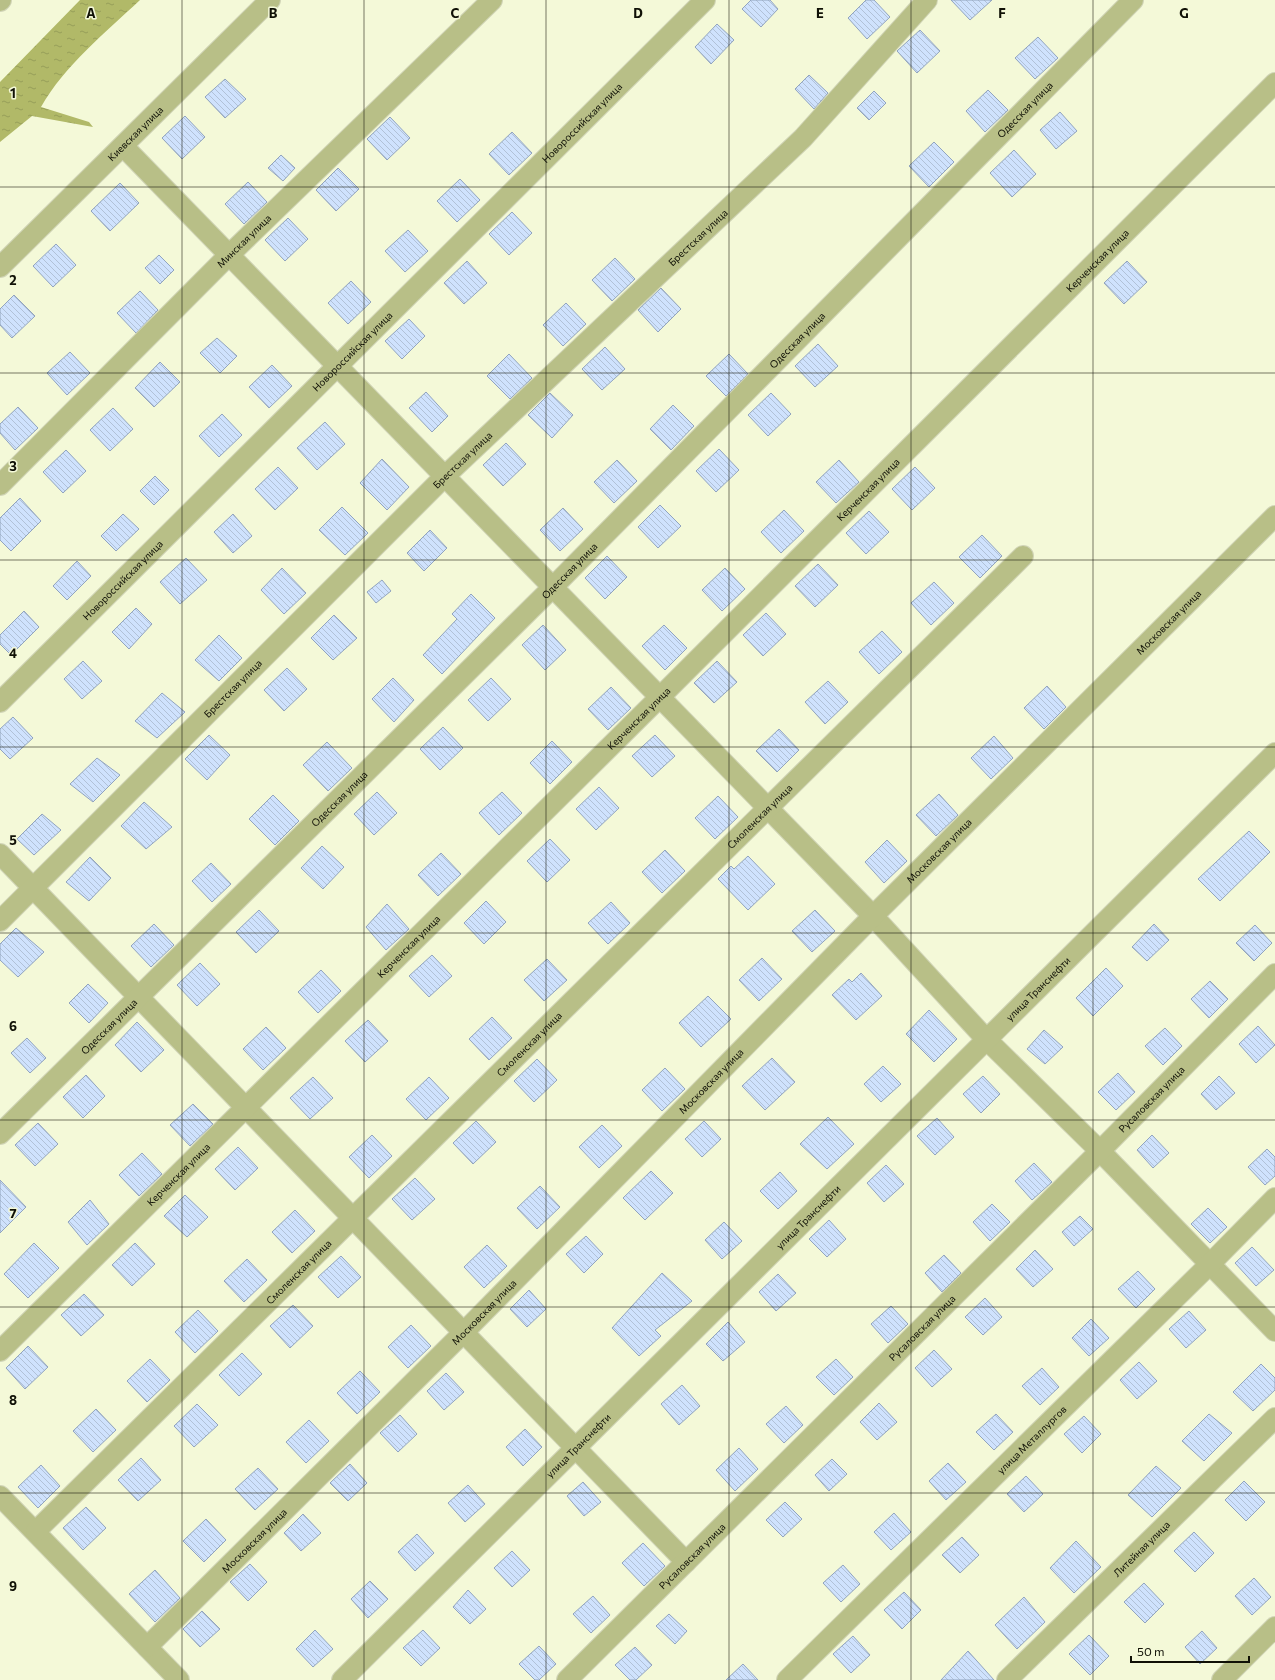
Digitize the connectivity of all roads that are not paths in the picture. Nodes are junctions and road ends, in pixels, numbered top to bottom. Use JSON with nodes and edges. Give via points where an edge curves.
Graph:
{"nodes":[{"id":1,"x":270,"y":0,"type":"edge"},
{"id":2,"x":492,"y":0,"type":"edge"},
{"id":3,"x":705,"y":0,"type":"edge"},
{"id":4,"x":927,"y":0,"type":"edge"},
{"id":5,"x":1133,"y":0,"type":"edge"},
{"id":6,"x":1275,"y":83,"type":"edge"},
{"id":7,"x":123,"y":146,"type":"junction"},
{"id":8,"x":230,"y":255,"type":"junction"},
{"id":9,"x":0,"y":267,"type":"edge"},
{"id":10,"x":338,"y":366,"type":"junction"},
{"id":11,"x":445,"y":476,"type":"junction"},
{"id":12,"x":0,"y":485,"type":"edge"},
{"id":13,"x":1275,"y":516,"type":"edge"},
{"id":14,"x":1023,"y":556,"type":"dead end"},
{"id":15,"x":553,"y":587,"type":"junction"},
{"id":16,"x":660,"y":697,"type":"junction"},
{"id":17,"x":0,"y":702,"type":"edge"},
{"id":18,"x":1275,"y":753,"type":"edge"},
{"id":19,"x":768,"y":808,"type":"junction"},
{"id":20,"x":0,"y":854,"type":"edge"},
{"id":21,"x":34,"y":888,"type":"junction"},
{"id":22,"x":873,"y":916,"type":"junction"},
{"id":23,"x":0,"y":921,"type":"edge"},
{"id":24,"x":1275,"y":974,"type":"edge"},
{"id":25,"x":140,"y":996,"type":"junction"},
{"id":26,"x":986,"y":1039,"type":"junction"},
{"id":27,"x":246,"y":1107,"type":"junction"},
{"id":28,"x":0,"y":1134,"type":"edge"},
{"id":29,"x":1100,"y":1151,"type":"junction"},
{"id":30,"x":1275,"y":1198,"type":"edge"},
{"id":31,"x":353,"y":1218,"type":"junction"},
{"id":32,"x":1210,"y":1264,"type":"junction"},
{"id":33,"x":1275,"y":1331,"type":"edge"},
{"id":34,"x":464,"y":1332,"type":"junction"},
{"id":35,"x":0,"y":1351,"type":"edge"},
{"id":36,"x":1275,"y":1418,"type":"edge"},
{"id":37,"x":576,"y":1447,"type":"junction"},
{"id":38,"x":0,"y":1496,"type":"edge"},
{"id":39,"x":36,"y":1532,"type":"junction"},
{"id":40,"x":686,"y":1562,"type":"junction"},
{"id":41,"x":1275,"y":1627,"type":"edge"},
{"id":42,"x":147,"y":1647,"type":"junction"},
{"id":43,"x":179,"y":1680,"type":"edge"},
{"id":44,"x":342,"y":1680,"type":"edge"},
{"id":45,"x":567,"y":1680,"type":"edge"},
{"id":46,"x":787,"y":1680,"type":"edge"},
{"id":47,"x":1007,"y":1680,"type":"edge"},
{"id":48,"x":1222,"y":1680,"type":"edge"}],
"edges":[{"from":1,"to":7,"type":"street","name":"Киевская улица"},
{"from":2,"to":8,"type":"street","name":"Минская улица"},
{"from":3,"to":10,"type":"street","name":"Новороссийская улица"},
{"from":4,"to":11,"type":"street","name":"Брестская улица","via":[[803,138]]},
{"from":5,"to":15,"type":"street","name":"Одесская улица"},
{"from":6,"to":16,"type":"street","name":"Керченская улица"},
{"from":7,"to":8,"type":"street"},
{"from":7,"to":9,"type":"street","name":"Киевская улица"},
{"from":8,"to":10,"type":"street"},
{"from":8,"to":12,"type":"street","name":"Минская улица"},
{"from":10,"to":11,"type":"street"},
{"from":10,"to":17,"type":"street","name":"Новороссийская улица"},
{"from":11,"to":15,"type":"street"},
{"from":11,"to":21,"type":"street","name":"Брестская улица"},
{"from":13,"to":22,"type":"street","name":"Московская улица"},
{"from":14,"to":19,"type":"street","name":"Смоленская улица"},
{"from":15,"to":16,"type":"street"},
{"from":15,"to":25,"type":"street","name":"Одесская улица"},
{"from":16,"to":19,"type":"street"},
{"from":16,"to":27,"type":"street","name":"Керченская улица"},
{"from":18,"to":26,"type":"street","name":"улица Транснефти"},
{"from":19,"to":22,"type":"street"},
{"from":19,"to":31,"type":"street","name":"Смоленская улица"},
{"from":20,"to":21,"type":"street"},
{"from":21,"to":23,"type":"street","name":"Брестская улица"},
{"from":21,"to":25,"type":"street"},
{"from":22,"to":26,"type":"street"},
{"from":22,"to":34,"type":"street","name":"Московская улица"},
{"from":24,"to":29,"type":"street","name":"Русаловская улица"},
{"from":25,"to":27,"type":"street"},
{"from":25,"to":28,"type":"street","name":"Одесская улица"},
{"from":26,"to":29,"type":"street"},
{"from":26,"to":37,"type":"street","name":"улица Транснефти"},
{"from":27,"to":31,"type":"street"},
{"from":27,"to":35,"type":"street","name":"Керченская улица"},
{"from":29,"to":32,"type":"street"},
{"from":29,"to":40,"type":"street","name":"Русаловская улица"},
{"from":30,"to":32,"type":"street","name":"улица Металлургов"},
{"from":31,"to":34,"type":"street"},
{"from":31,"to":39,"type":"street","name":"Смоленская улица"},
{"from":32,"to":33,"type":"street"},
{"from":32,"to":46,"type":"street","name":"улица Металлургов"},
{"from":34,"to":37,"type":"street"},
{"from":34,"to":42,"type":"street","name":"Московская улица"},
{"from":36,"to":47,"type":"street","name":"Литейная улица"},
{"from":37,"to":40,"type":"street"},
{"from":37,"to":44,"type":"street","name":"улица Транснефти"},
{"from":38,"to":39,"type":"street"},
{"from":39,"to":42,"type":"street"},
{"from":40,"to":45,"type":"street","name":"Русаловская улица"},
{"from":41,"to":48,"type":"street"},
{"from":42,"to":43,"type":"street"}]}
